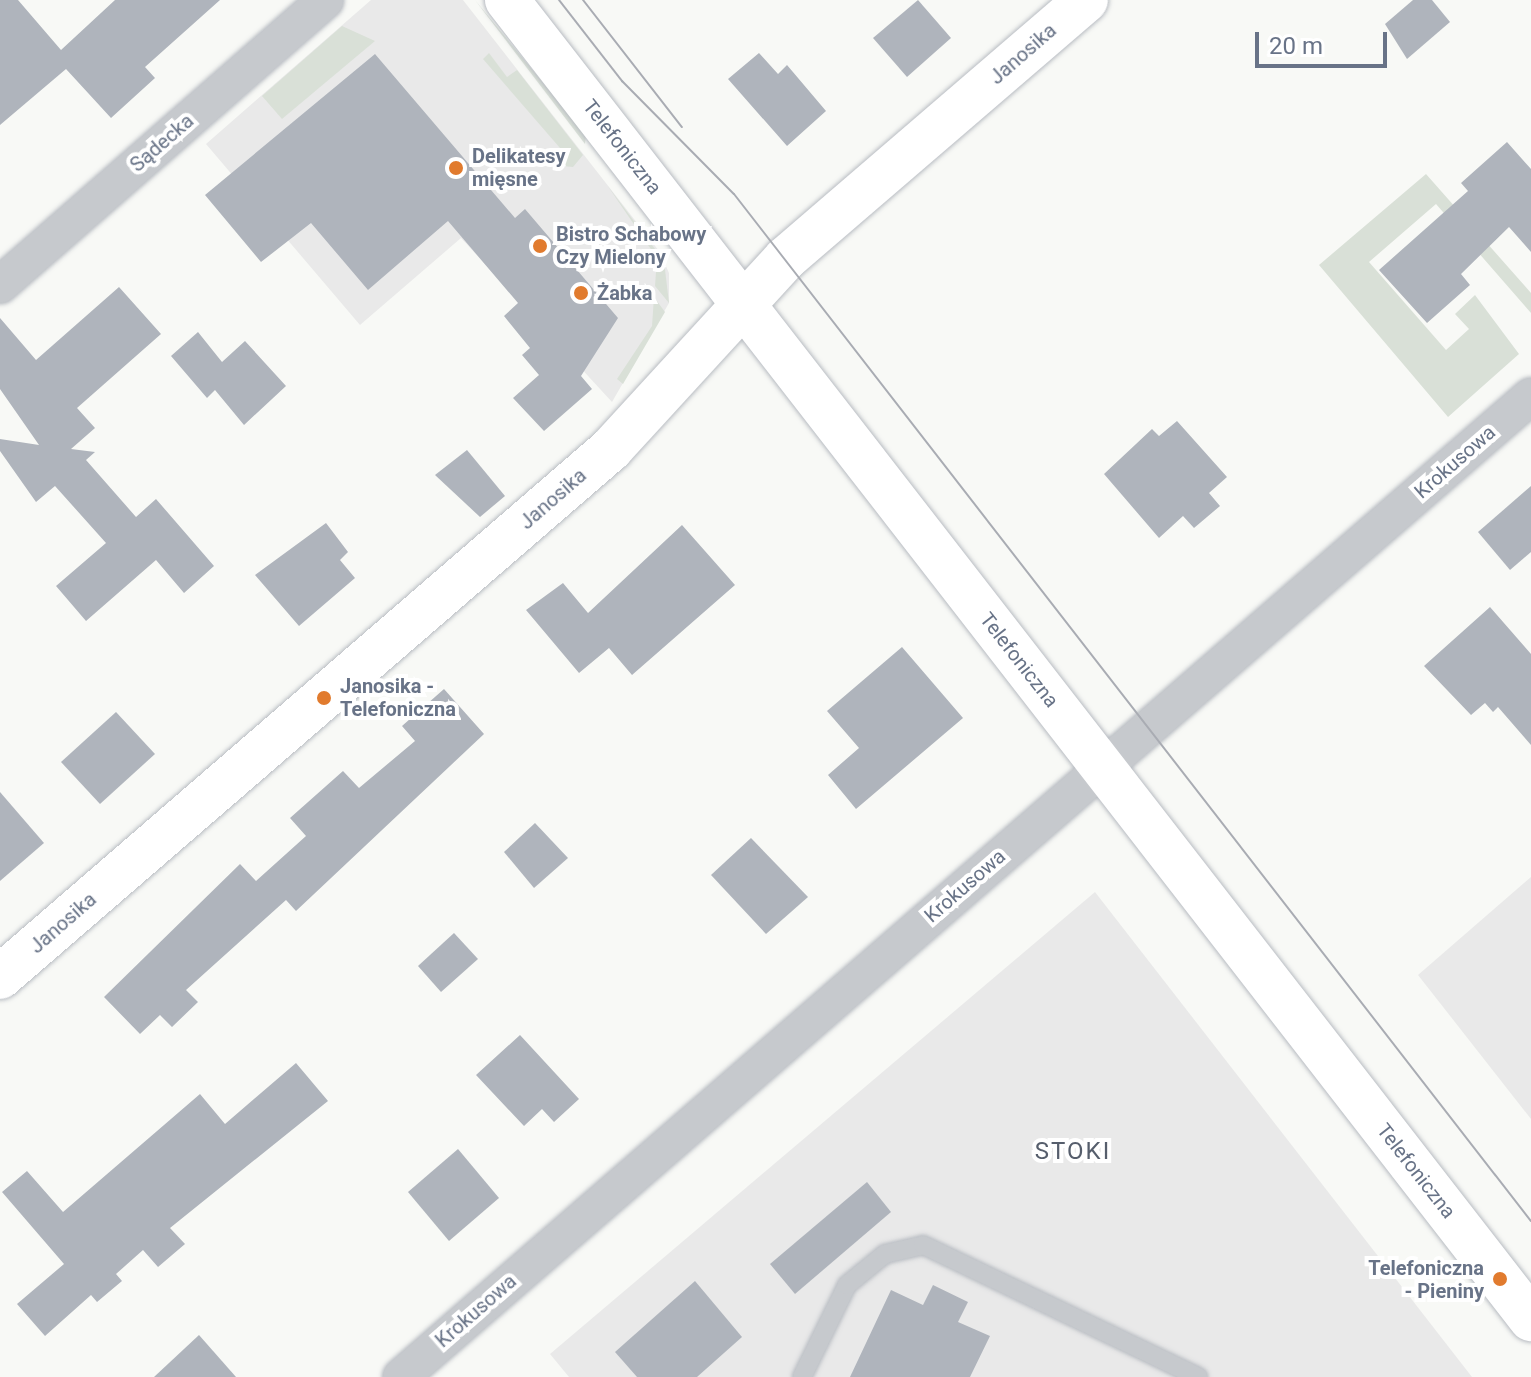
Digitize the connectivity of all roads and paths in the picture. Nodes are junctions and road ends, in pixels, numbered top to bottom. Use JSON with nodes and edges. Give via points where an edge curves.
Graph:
{"nodes":[{"id":1,"x":325,"y":0,"type":"edge"},
{"id":2,"x":507,"y":0,"type":"edge"},
{"id":3,"x":1086,"y":0,"type":"edge"},
{"id":4,"x":0,"y":285,"type":"edge"},
{"id":5,"x":745,"y":307,"type":"junction"},
{"id":6,"x":1531,"y":396,"type":"edge"},
{"id":7,"x":1102,"y":766,"type":"junction"},
{"id":8,"x":0,"y":977,"type":"edge"},
{"id":9,"x":1531,"y":1319,"type":"edge"},
{"id":10,"x":401,"y":1377,"type":"edge"},
{"id":11,"x":802,"y":1377,"type":"edge"},
{"id":12,"x":1198,"y":1377,"type":"edge"}],
"edges":[{"from":1,"to":4,"type":"street","name":"Sądecka"},
{"from":2,"to":5,"type":"street","name":"Telefoniczna"},
{"from":3,"to":5,"type":"street","name":"Janosika","via":[[796,249]]},
{"from":5,"to":7,"type":"street","name":"Telefoniczna"},
{"from":5,"to":8,"type":"street","name":"Janosika","via":[[611,449]]},
{"from":6,"to":7,"type":"street","name":"Krokusowa"},
{"from":7,"to":9,"type":"street","name":"Telefoniczna"},
{"from":7,"to":10,"type":"street","name":"Krokusowa"},
{"from":11,"to":12,"type":"lane","via":[[847,1285],[885,1254],[923,1245]]}]}
